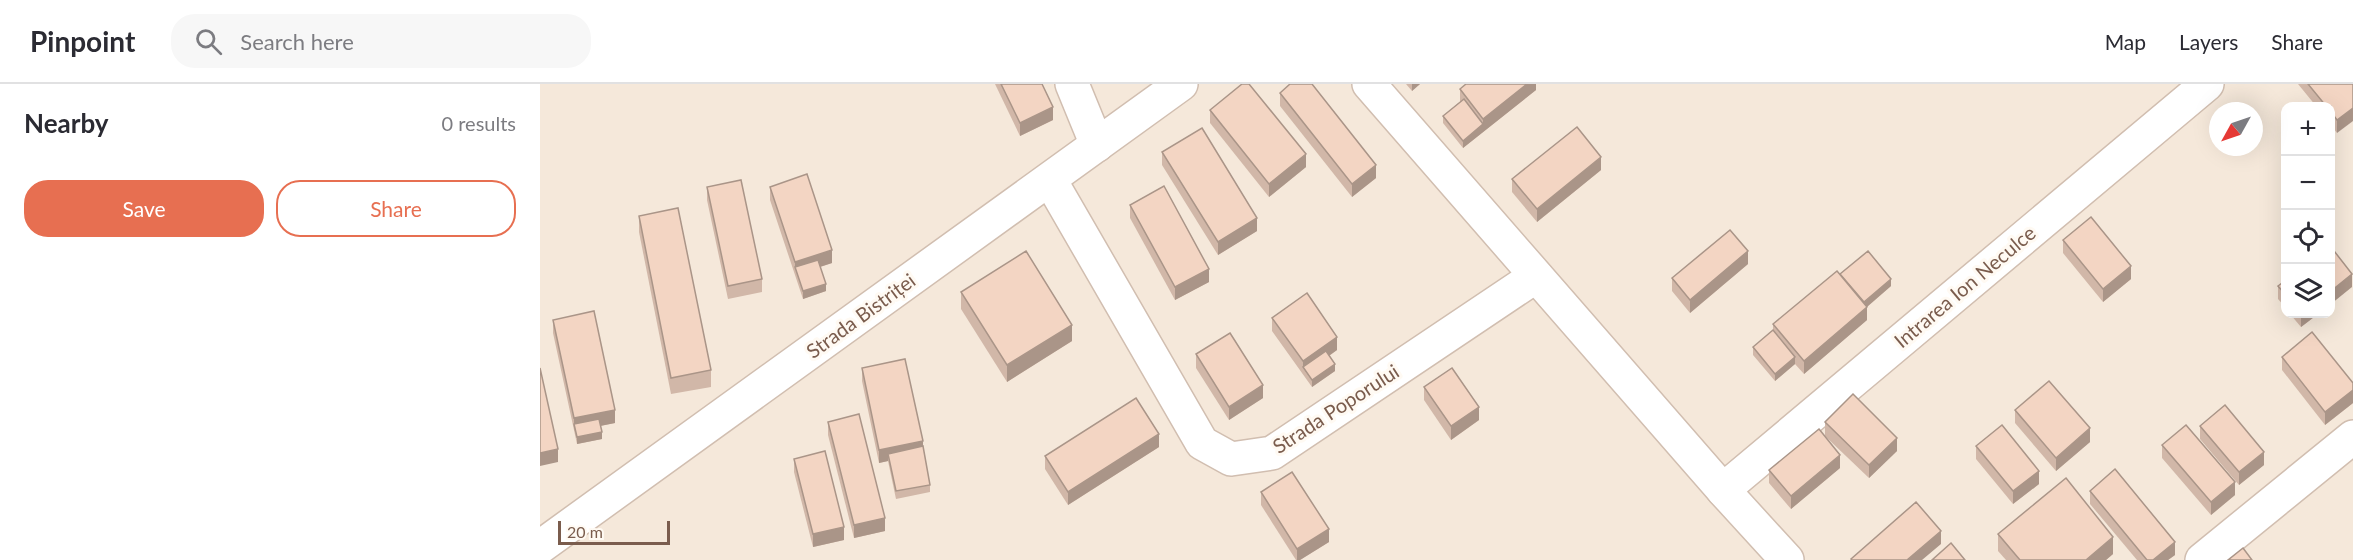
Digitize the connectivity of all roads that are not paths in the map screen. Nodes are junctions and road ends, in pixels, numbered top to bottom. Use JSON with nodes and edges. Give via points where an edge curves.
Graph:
{"nodes":[{"id":1,"x":1072,"y":84,"type":"edge"},
{"id":2,"x":1182,"y":84,"type":"edge"},
{"id":3,"x":1370,"y":84,"type":"edge"},
{"id":4,"x":2207,"y":84,"type":"edge"},
{"id":5,"x":1097,"y":145,"type":"junction"},
{"id":6,"x":1050,"y":180,"type":"junction"},
{"id":7,"x":1536,"y":276,"type":"junction"},
{"id":8,"x":2353,"y":437,"type":"edge"},
{"id":9,"x":1723,"y":489,"type":"junction"},
{"id":10,"x":540,"y":547,"type":"edge"},
{"id":11,"x":1787,"y":560,"type":"edge"},
{"id":12,"x":2202,"y":560,"type":"edge"}],
"edges":[{"from":1,"to":5,"type":"street"},
{"from":2,"to":5,"type":"street","name":"Strada Bistriței"},
{"from":3,"to":7,"type":"street"},
{"from":4,"to":9,"type":"street","name":"Intrarea Ion Neculce"},
{"from":5,"to":6,"type":"street","name":"Strada Bistriței"},
{"from":6,"to":7,"type":"street","name":"Strada Poporului","via":[[1202,443],[1231,459],[1272,453]]},
{"from":6,"to":10,"type":"street","name":"Strada Bistriței"},
{"from":7,"to":9,"type":"street"},
{"from":8,"to":12,"type":"street"},
{"from":9,"to":11,"type":"street"}]}
